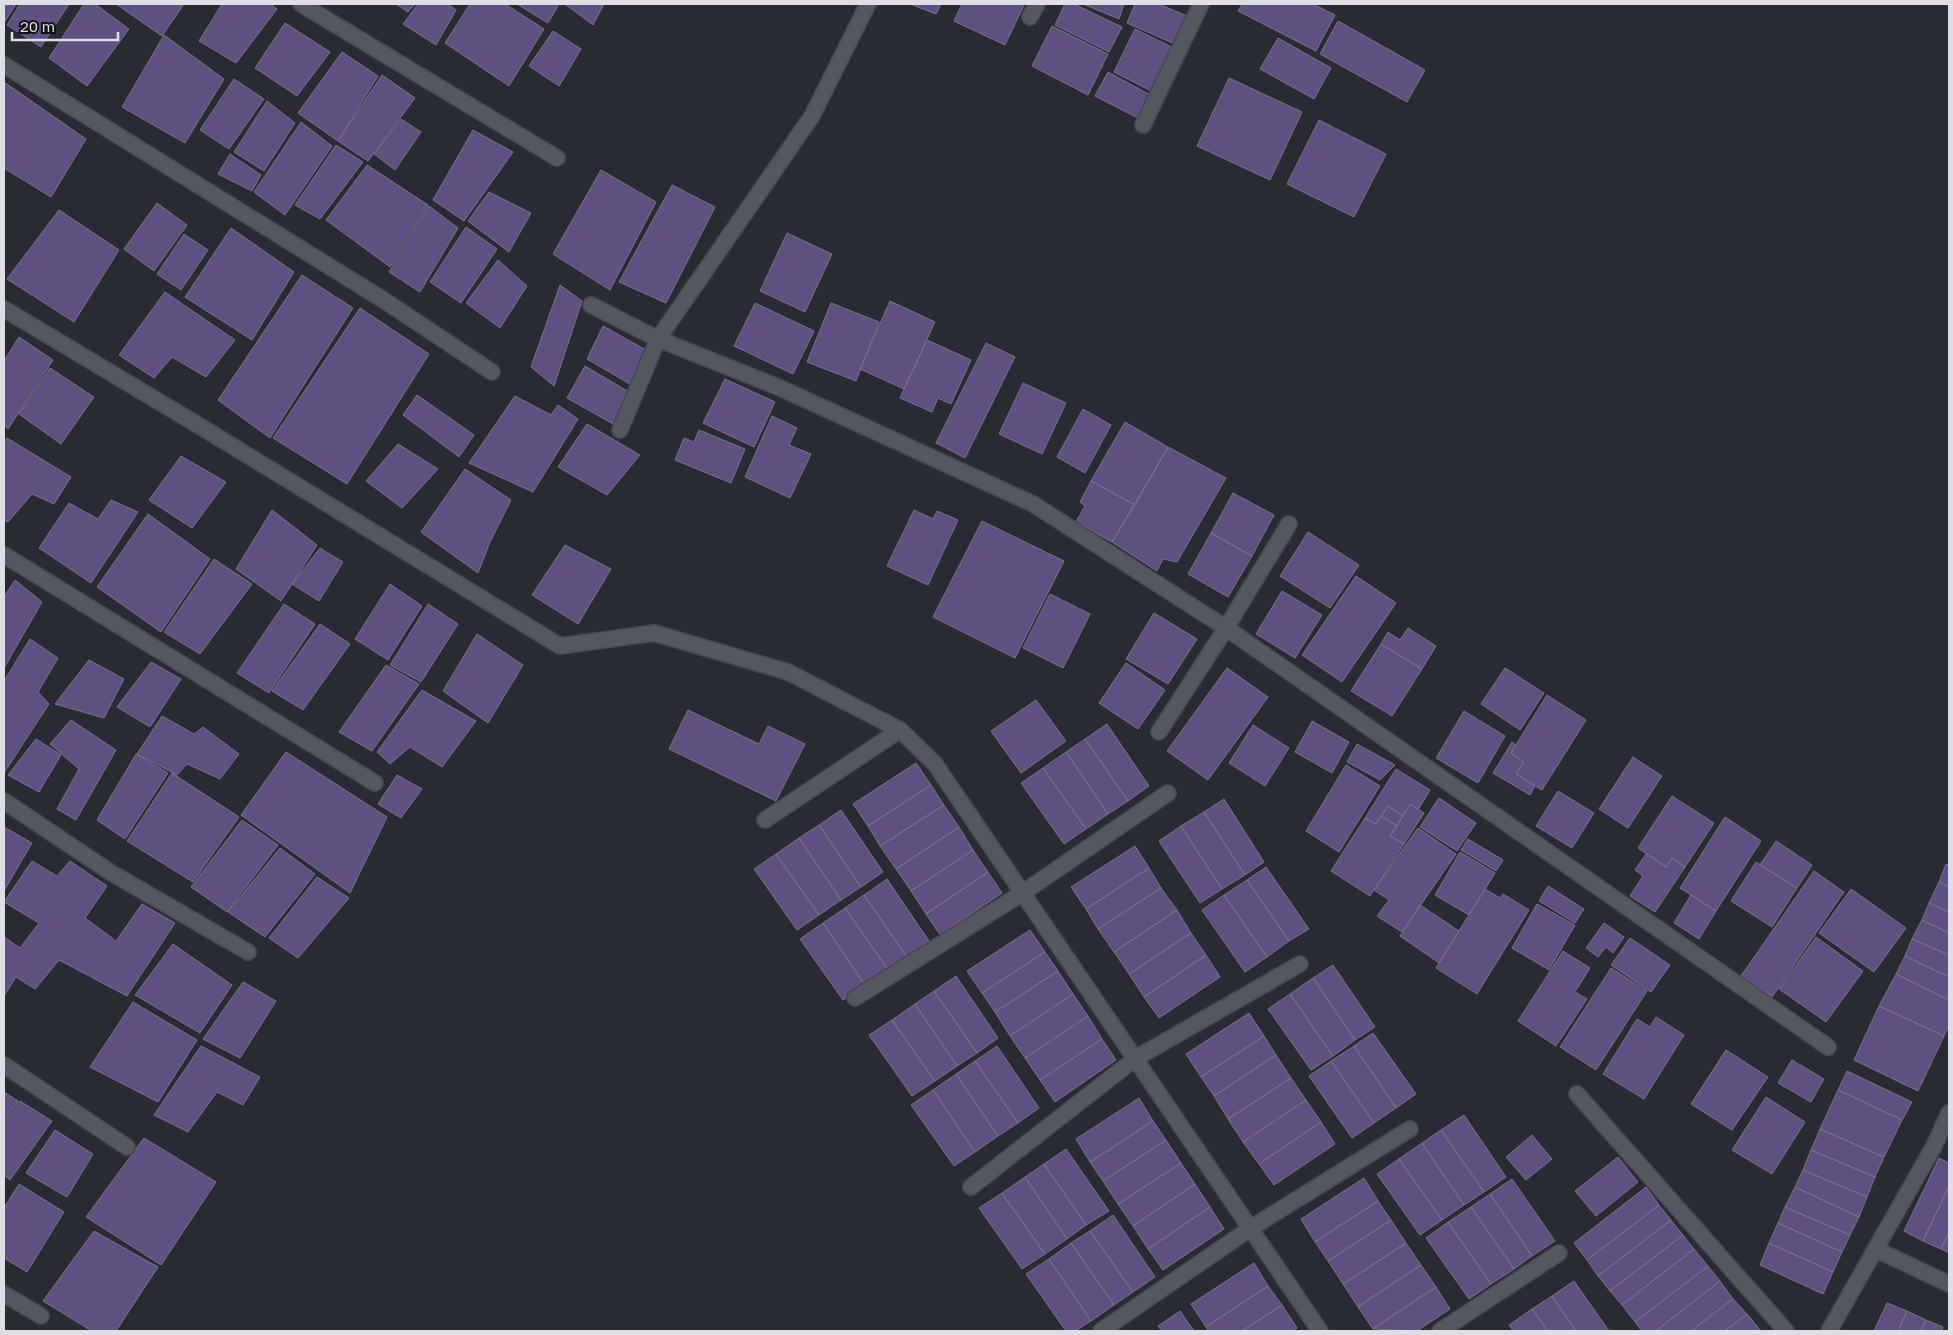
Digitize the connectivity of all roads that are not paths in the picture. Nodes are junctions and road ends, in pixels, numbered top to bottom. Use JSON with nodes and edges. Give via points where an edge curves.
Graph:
{"nodes":[{"id":1,"x":302,"y":4,"type":"edge"},
{"id":2,"x":868,"y":4,"type":"edge"},
{"id":3,"x":1201,"y":4,"type":"edge"},
{"id":4,"x":4,"y":64,"type":"edge"},
{"id":5,"x":1142,"y":125,"type":"dead end"},
{"id":6,"x":557,"y":158,"type":"dead end"},
{"id":7,"x":591,"y":305,"type":"dead end"},
{"id":8,"x":4,"y":310,"type":"edge"},
{"id":9,"x":658,"y":339,"type":"junction"},
{"id":10,"x":492,"y":372,"type":"dead end"},
{"id":11,"x":620,"y":430,"type":"dead end"},
{"id":12,"x":1288,"y":524,"type":"dead end"},
{"id":13,"x":4,"y":555,"type":"edge"},
{"id":14,"x":1226,"y":628,"type":"junction"},
{"id":15,"x":900,"y":730,"type":"junction"},
{"id":16,"x":1159,"y":732,"type":"dead end"},
{"id":17,"x":375,"y":783,"type":"dead end"},
{"id":18,"x":1168,"y":793,"type":"dead end"},
{"id":19,"x":4,"y":801,"type":"edge"},
{"id":20,"x":765,"y":820,"type":"dead end"},
{"id":21,"x":1024,"y":892,"type":"junction"},
{"id":22,"x":248,"y":952,"type":"dead end"},
{"id":23,"x":1300,"y":964,"type":"dead end"},
{"id":24,"x":855,"y":998,"type":"dead end"},
{"id":25,"x":1828,"y":1047,"type":"dead end"},
{"id":26,"x":1136,"y":1058,"type":"junction"},
{"id":27,"x":4,"y":1065,"type":"edge"},
{"id":28,"x":1577,"y":1094,"type":"dead end"},
{"id":29,"x":1949,"y":1113,"type":"edge"},
{"id":30,"x":1410,"y":1129,"type":"dead end"},
{"id":31,"x":127,"y":1148,"type":"dead end"},
{"id":32,"x":971,"y":1187,"type":"dead end"},
{"id":33,"x":1251,"y":1228,"type":"junction"},
{"id":34,"x":1875,"y":1249,"type":"junction"},
{"id":35,"x":1559,"y":1253,"type":"dead end"},
{"id":36,"x":1949,"y":1284,"type":"edge"},
{"id":37,"x":4,"y":1294,"type":"edge"},
{"id":38,"x":41,"y":1316,"type":"dead end"},
{"id":39,"x":1101,"y":1331,"type":"edge"},
{"id":40,"x":1320,"y":1331,"type":"edge"},
{"id":41,"x":1440,"y":1331,"type":"edge"},
{"id":42,"x":1786,"y":1331,"type":"edge"},
{"id":43,"x":1829,"y":1331,"type":"edge"}],
"edges":[{"from":1,"to":6,"type":"street"},
{"from":2,"to":9,"type":"street","via":[[812,116]]},
{"from":3,"to":5,"type":"street"},
{"from":4,"to":10,"type":"street","via":[[382,299]]},
{"from":7,"to":9,"type":"street"},
{"from":8,"to":15,"type":"street","via":[[560,646],[654,633],[788,672]]},
{"from":9,"to":11,"type":"street"},
{"from":9,"to":14,"type":"street","via":[[778,387],[1033,504]]},
{"from":12,"to":14,"type":"street"},
{"from":13,"to":17,"type":"street"},
{"from":14,"to":16,"type":"street"},
{"from":14,"to":25,"type":"street"},
{"from":15,"to":20,"type":"street"},
{"from":15,"to":21,"type":"street","via":[[935,764]]},
{"from":18,"to":21,"type":"street"},
{"from":19,"to":22,"type":"street","via":[[110,872]]},
{"from":21,"to":24,"type":"street"},
{"from":21,"to":26,"type":"street"},
{"from":23,"to":26,"type":"street"},
{"from":26,"to":32,"type":"street"},
{"from":26,"to":33,"type":"street"},
{"from":27,"to":31,"type":"street"},
{"from":28,"to":42,"type":"street"},
{"from":29,"to":34,"type":"street","via":[[1934,1146]]},
{"from":30,"to":33,"type":"street"},
{"from":33,"to":39,"type":"street"},
{"from":33,"to":40,"type":"street"},
{"from":34,"to":36,"type":"street"},
{"from":34,"to":43,"type":"street"},
{"from":35,"to":41,"type":"street"},
{"from":37,"to":38,"type":"street"}]}
